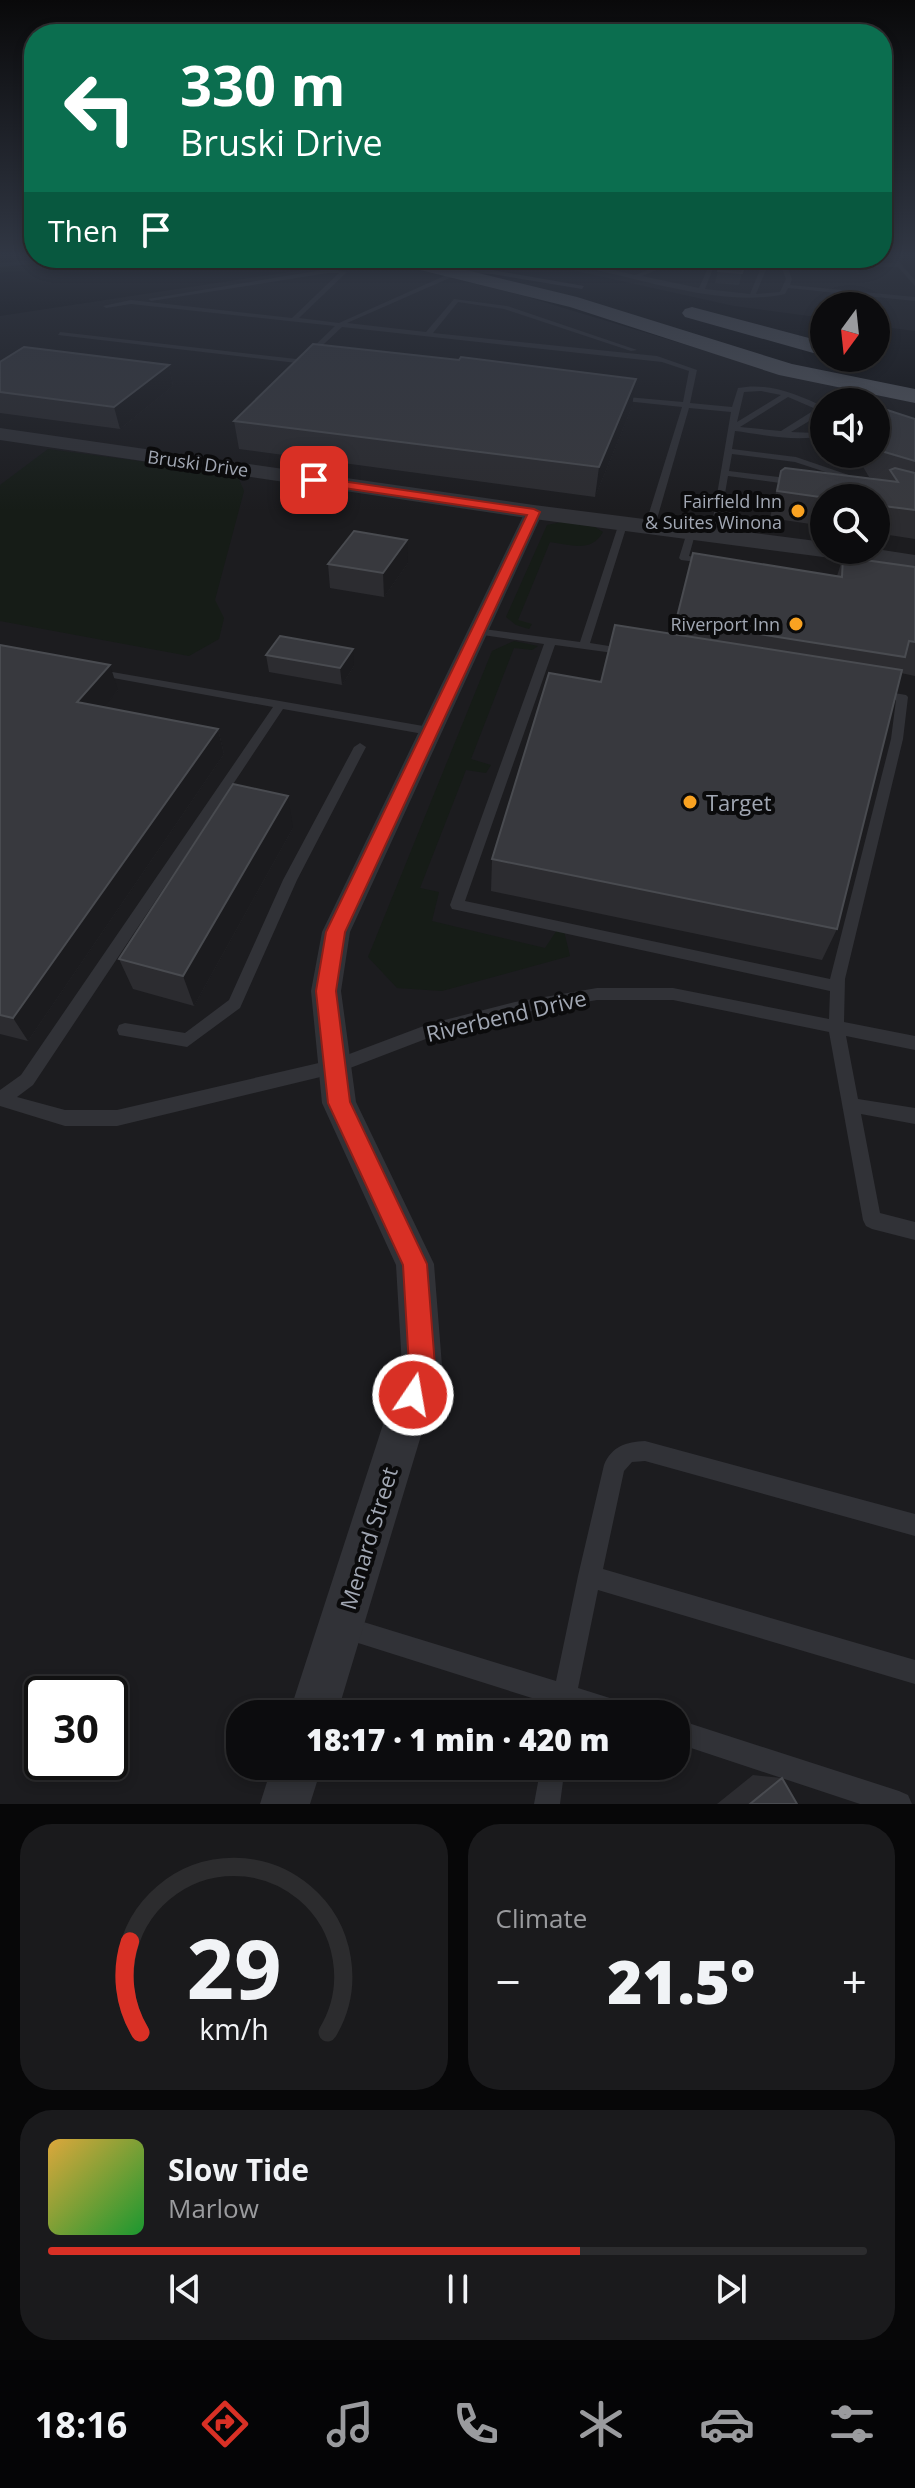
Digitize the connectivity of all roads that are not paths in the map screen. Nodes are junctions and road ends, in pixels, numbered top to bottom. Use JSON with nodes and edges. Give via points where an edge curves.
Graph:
{"nodes":[{"id":1,"x":131,"y":342,"type":"edge"},
{"id":2,"x":323,"y":342,"type":"edge"},
{"id":3,"x":509,"y":342,"type":"edge"},
{"id":4,"x":611,"y":342,"type":"edge"},
{"id":5,"x":704,"y":342,"type":"edge"},
{"id":6,"x":664,"y":360,"type":"junction"},
{"id":7,"x":303,"y":362,"type":"junction"},
{"id":8,"x":318,"y":364,"type":"edge"},
{"id":9,"x":890,"y":369,"type":"edge"},
{"id":10,"x":915,"y":375,"type":"edge"},
{"id":11,"x":603,"y":396,"type":"edge"},
{"id":12,"x":785,"y":396,"type":"junction"},
{"id":13,"x":915,"y":396,"type":"edge"},
{"id":14,"x":686,"y":405,"type":"junction"},
{"id":15,"x":810,"y":405,"type":"edge"},
{"id":16,"x":735,"y":410,"type":"junction"},
{"id":17,"x":810,"y":417,"type":"edge"},
{"id":18,"x":732,"y":428,"type":"junction"},
{"id":19,"x":0,"y":434,"type":"edge"},
{"id":20,"x":782,"y":434,"type":"junction"},
{"id":21,"x":810,"y":435,"type":"edge"},
{"id":22,"x":728,"y":451,"type":"junction"},
{"id":23,"x":724,"y":473,"type":"junction"},
{"id":24,"x":811,"y":484,"type":"edge"},
{"id":25,"x":871,"y":484,"type":"edge"},
{"id":26,"x":534,"y":512,"type":"junction"},
{"id":27,"x":623,"y":522,"type":"junction"},
{"id":28,"x":650,"y":526,"type":"junction"},
{"id":29,"x":702,"y":533,"type":"junction"},
{"id":30,"x":810,"y":548,"type":"edge"},
{"id":31,"x":890,"y":559,"type":"edge"},
{"id":32,"x":915,"y":562,"type":"edge"},
{"id":33,"x":715,"y":563,"type":"edge"},
{"id":34,"x":476,"y":631,"type":"junction"},
{"id":35,"x":551,"y":640,"type":"junction"},
{"id":36,"x":584,"y":645,"type":"junction"},
{"id":37,"x":644,"y":655,"type":"edge"},
{"id":38,"x":78,"y":669,"type":"edge"},
{"id":39,"x":856,"y":690,"type":"edge"},
{"id":40,"x":281,"y":704,"type":"junction"},
{"id":41,"x":429,"y":731,"type":"junction"},
{"id":42,"x":360,"y":747,"type":"dead end"},
{"id":43,"x":838,"y":987,"type":"junction"},
{"id":44,"x":836,"y":1026,"type":"junction"},
{"id":45,"x":125,"y":1030,"type":"dead end"},
{"id":46,"x":915,"y":1043,"type":"edge"},
{"id":47,"x":337,"y":1066,"type":"junction"},
{"id":48,"x":0,"y":1099,"type":"edge"},
{"id":49,"x":852,"y":1105,"type":"junction"},
{"id":50,"x":915,"y":1116,"type":"edge"},
{"id":51,"x":915,"y":1231,"type":"edge"},
{"id":52,"x":915,"y":1525,"type":"edge"},
{"id":53,"x":589,"y":1576,"type":"junction"},
{"id":54,"x":340,"y":1627,"type":"junction"},
{"id":55,"x":915,"y":1672,"type":"edge"},
{"id":56,"x":317,"y":1700,"type":"edge"},
{"id":57,"x":551,"y":1700,"type":"edge"},
{"id":58,"x":564,"y":1700,"type":"edge"},
{"id":59,"x":690,"y":1736,"type":"edge"},
{"id":60,"x":293,"y":1780,"type":"edge"},
{"id":61,"x":551,"y":1780,"type":"edge"},
{"id":62,"x":285,"y":1804,"type":"edge"},
{"id":63,"x":547,"y":1804,"type":"edge"},
{"id":64,"x":899,"y":1804,"type":"edge"}],
"edges":[{"from":1,"to":7,"type":"lane"},
{"from":2,"to":7,"type":"lane"},
{"from":3,"to":6,"type":"lane"},
{"from":4,"to":6,"type":"lane"},
{"from":5,"to":13,"type":"highway","via":[[754,361]]},
{"from":6,"to":14,"type":"lane","via":[[693,370]]},
{"from":7,"to":8,"type":"lane"},
{"from":9,"to":10,"type":"highway"},
{"from":11,"to":14,"type":"lane"},
{"from":12,"to":15,"type":"lane"},
{"from":12,"to":16,"type":"lane","via":[[745,388]]},
{"from":12,"to":18,"type":"lane"},
{"from":14,"to":16,"type":"lane"},
{"from":14,"to":28,"type":"lane"},
{"from":16,"to":18,"type":"lane"},
{"from":17,"to":20,"type":"lane"},
{"from":18,"to":20,"type":"lane"},
{"from":18,"to":22,"type":"lane"},
{"from":19,"to":26,"type":"street","name":"Bruski Drive"},
{"from":20,"to":21,"type":"lane"},
{"from":22,"to":23,"type":"lane"},
{"from":22,"to":25,"type":"lane","via":[[796,460],[825,474]]},
{"from":23,"to":24,"type":"lane"},
{"from":23,"to":29,"type":"lane"},
{"from":26,"to":27,"type":"street","name":"Bruski Drive"},
{"from":26,"to":34,"type":"street","name":"Menard Street"},
{"from":27,"to":28,"type":"street","name":"Bruski Drive"},
{"from":27,"to":36,"type":"lane"},
{"from":28,"to":29,"type":"street","name":"Bruski Drive"},
{"from":29,"to":30,"type":"street","name":"Bruski Drive"},
{"from":29,"to":33,"type":"lane","via":[[684,558]]},
{"from":31,"to":32,"type":"street","name":"Bruski Drive"},
{"from":34,"to":35,"type":"lane"},
{"from":34,"to":41,"type":"street","name":"Menard Street"},
{"from":35,"to":36,"type":"lane"},
{"from":35,"to":43,"type":"lane","via":[[457,905]]},
{"from":36,"to":37,"type":"lane"},
{"from":38,"to":40,"type":"lane"},
{"from":39,"to":43,"type":"lane","via":[[902,697],[897,739]]},
{"from":40,"to":41,"type":"lane"},
{"from":40,"to":48,"type":"lane","via":[[27,1080]]},
{"from":41,"to":47,"type":"street","name":"Menard Street","via":[[336,932],[326,991]]},
{"from":42,"to":45,"type":"lane","via":[[290,880],[235,1004],[187,1040]]},
{"from":43,"to":44,"type":"lane"},
{"from":44,"to":46,"type":"lane","name":"Riverbend Drive"},
{"from":44,"to":47,"type":"lane","name":"Riverbend Drive","via":[[673,994],[597,994],[429,1031]]},
{"from":44,"to":49,"type":"lane"},
{"from":47,"to":48,"type":"lane","name":"Riverbend Drive","via":[[117,1118],[65,1118]]},
{"from":47,"to":54,"type":"street","name":"Menard Street","via":[[339,1103],[415,1264],[422,1366]]},
{"from":49,"to":50,"type":"lane"},
{"from":49,"to":51,"type":"lane","via":[[872,1220]]},
{"from":52,"to":53,"type":"lane","via":[[645,1451],[627,1452],[615,1465]]},
{"from":53,"to":55,"type":"lane"},
{"from":53,"to":58,"type":"lane"},
{"from":54,"to":56,"type":"street","name":"Menard Street"},
{"from":54,"to":57,"type":"lane"},
{"from":59,"to":64,"type":"lane"},
{"from":60,"to":62,"type":"street"},
{"from":61,"to":63,"type":"lane"}]}
